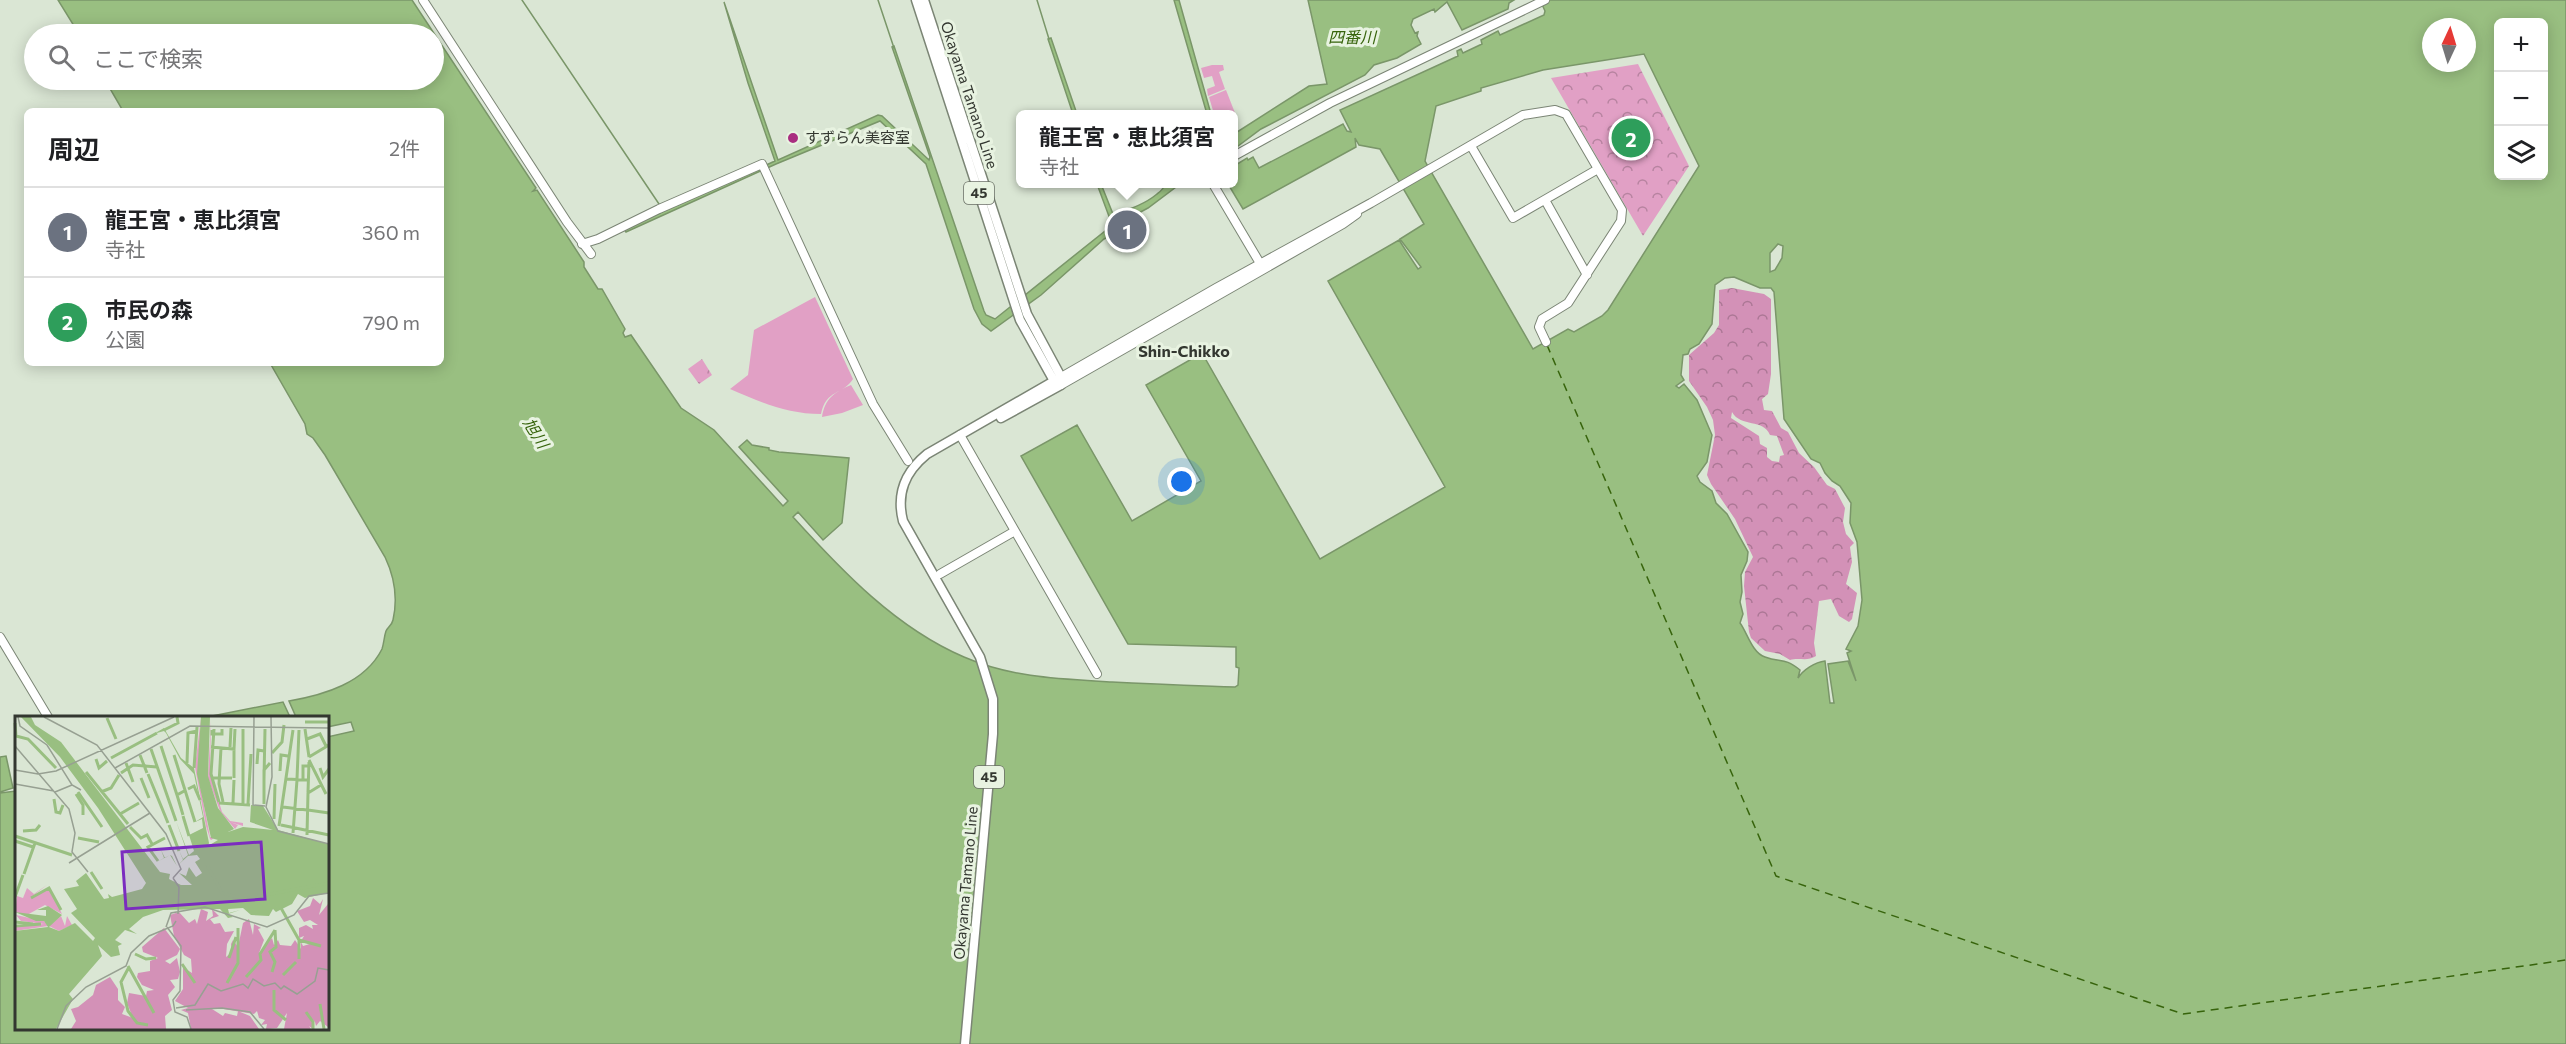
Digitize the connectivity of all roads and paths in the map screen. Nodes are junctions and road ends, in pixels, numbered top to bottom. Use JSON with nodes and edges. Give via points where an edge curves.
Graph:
{"nodes":[{"id":1,"x":423,"y":0,"type":"edge"},
{"id":2,"x":916,"y":0,"type":"edge"},
{"id":3,"x":924,"y":0,"type":"edge"},
{"id":4,"x":1543,"y":1,"type":"edge"},
{"id":5,"x":439,"y":24,"type":"edge"},
{"id":6,"x":444,"y":32,"type":"edge"},
{"id":7,"x":1471,"y":146,"type":"junction"},
{"id":8,"x":1238,"y":153,"type":"edge"},
{"id":9,"x":1598,"y":169,"type":"junction"},
{"id":10,"x":1216,"y":188,"type":"edge"},
{"id":11,"x":1545,"y":200,"type":"junction"},
{"id":12,"x":582,"y":244,"type":"junction"},
{"id":13,"x":591,"y":254,"type":"dead end"},
{"id":14,"x":1261,"y":266,"type":"junction"},
{"id":15,"x":1587,"y":275,"type":"junction"},
{"id":16,"x":1546,"y":342,"type":"dead end"},
{"id":17,"x":1059,"y":381,"type":"junction"},
{"id":18,"x":961,"y":437,"type":"junction"},
{"id":19,"x":908,"y":461,"type":"dead end"},
{"id":20,"x":1015,"y":531,"type":"junction"},
{"id":21,"x":940,"y":574,"type":"dead end"},
{"id":22,"x":0,"y":637,"type":"edge"},
{"id":23,"x":1097,"y":674,"type":"dead end"},
{"id":24,"x":47,"y":716,"type":"edge"},
{"id":25,"x":965,"y":1044,"type":"edge"}],
"edges":[{"from":1,"to":5,"type":"street"},
{"from":2,"to":17,"type":"main road","name":"Okayama Tamano Line","number":"45","via":[[1020,320]]},
{"from":3,"to":17,"type":"main road","name":"Okayama Tamano Line","number":"45","via":[[1028,314]]},
{"from":4,"to":8,"type":"street","via":[[1330,103]]},
{"from":6,"to":12,"type":"street"},
{"from":7,"to":9,"type":"street","via":[[1527,114],[1559,110],[1566,114]]},
{"from":7,"to":11,"type":"street","via":[[1513,218]]},
{"from":7,"to":14,"type":"street"},
{"from":9,"to":11,"type":"street"},
{"from":9,"to":15,"type":"street","via":[[1622,210],[1622,221]]},
{"from":10,"to":14,"type":"street"},
{"from":11,"to":15,"type":"street"},
{"from":12,"to":13,"type":"street"},
{"from":12,"to":19,"type":"street","via":[[762,164],[873,404]]},
{"from":14,"to":17,"type":"street"},
{"from":15,"to":16,"type":"street","via":[[1568,303],[1542,319],[1539,327]]},
{"from":17,"to":18,"type":"main road","name":"Okayama Tamano Line","number":"45"},
{"from":18,"to":20,"type":"street"},
{"from":18,"to":25,"type":"main road","name":"Okayama Tamano Line","number":"45","via":[[927,454],[912,468],[902,488],[901,510],[980,657],[993,699]]},
{"from":20,"to":21,"type":"street"},
{"from":20,"to":23,"type":"street"},
{"from":22,"to":24,"type":"street"}]}
